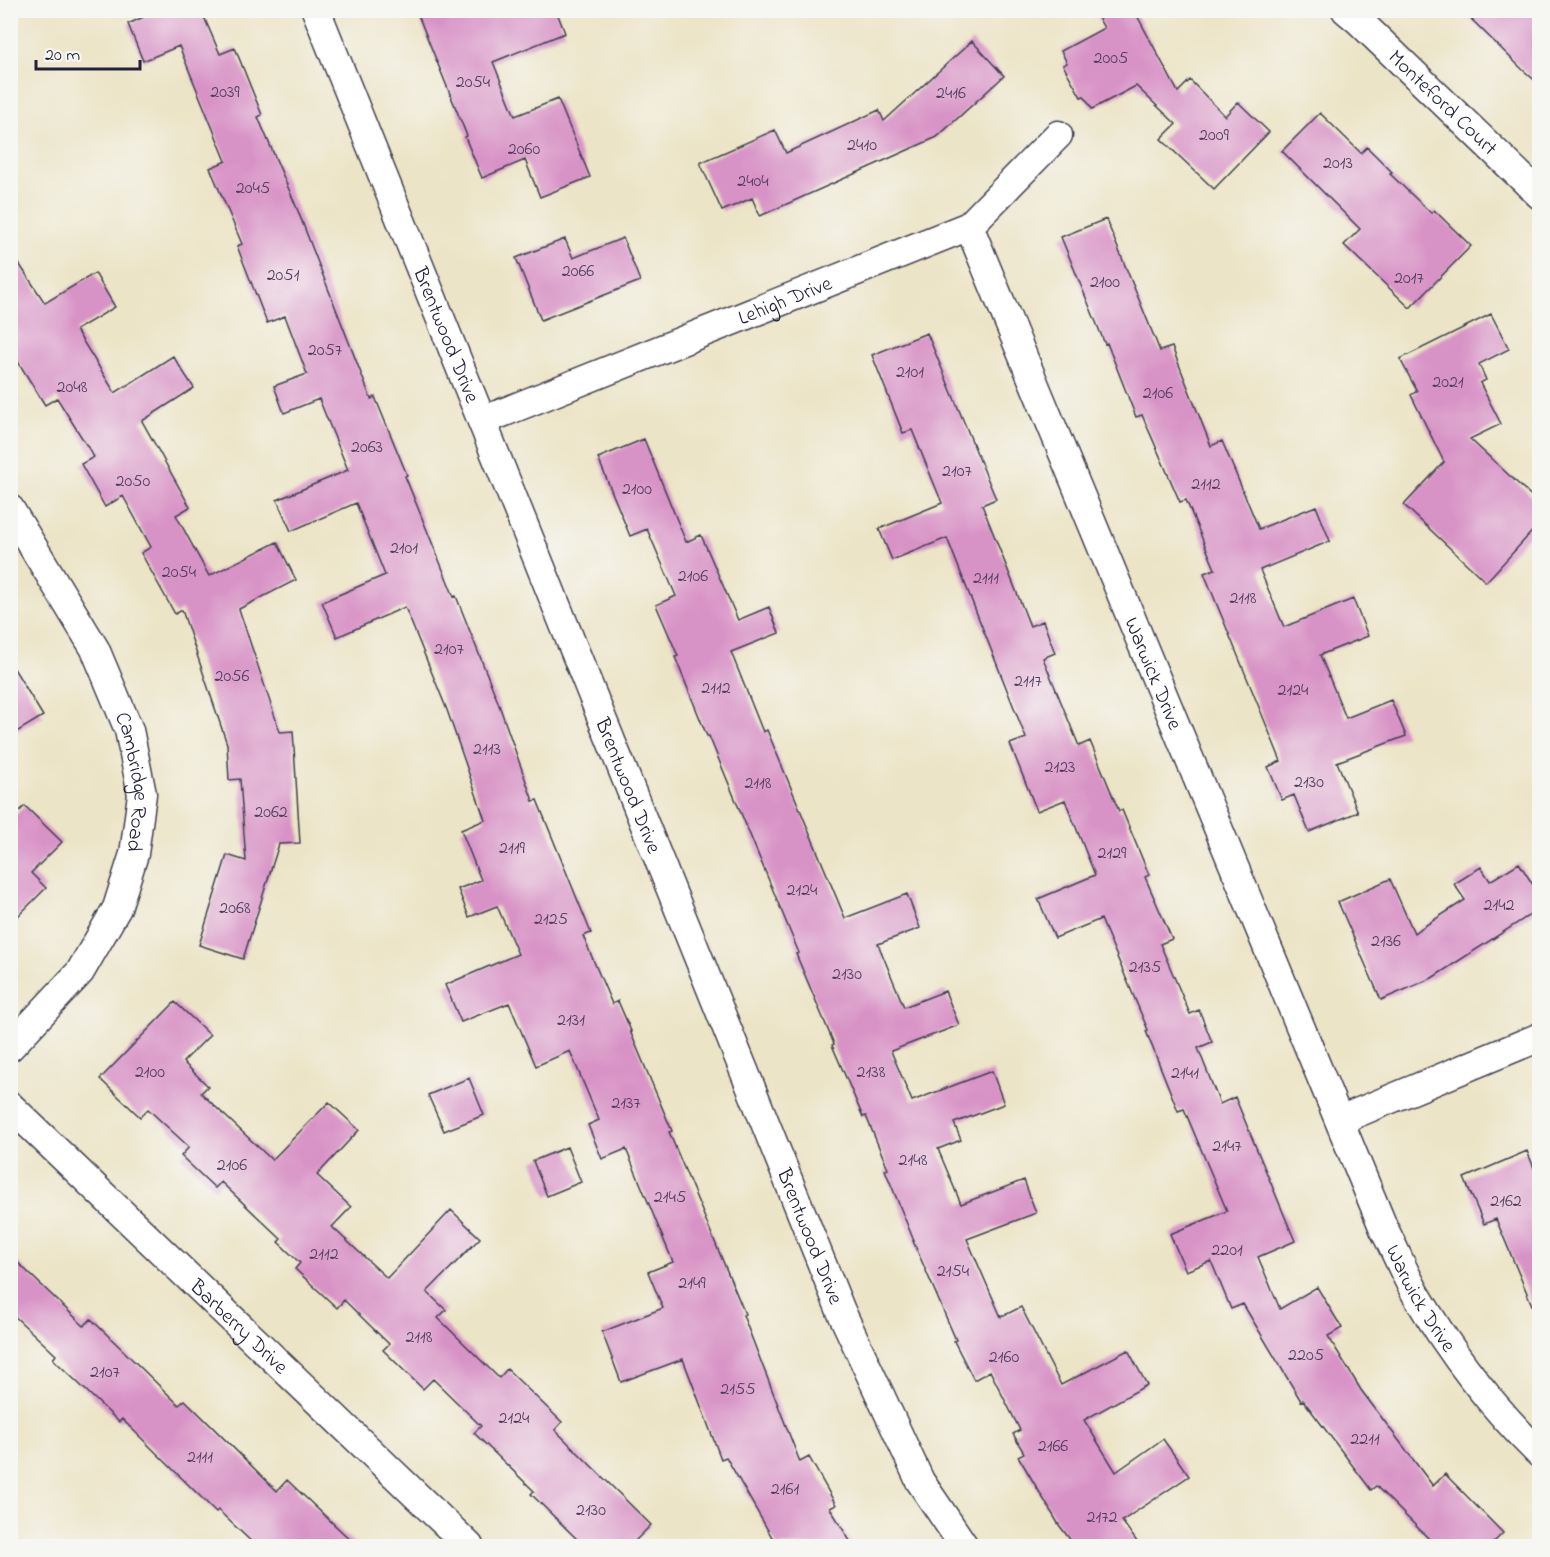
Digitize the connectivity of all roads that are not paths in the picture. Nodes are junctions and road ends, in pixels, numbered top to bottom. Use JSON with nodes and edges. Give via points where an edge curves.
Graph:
{"nodes":[{"id":1,"x":316,"y":10,"type":"edge"},
{"id":2,"x":1346,"y":10,"type":"edge"},
{"id":3,"x":1058,"y":135,"type":"dead end"},
{"id":4,"x":1539,"y":195,"type":"edge"},
{"id":5,"x":969,"y":226,"type":"junction"},
{"id":6,"x":482,"y":422,"type":"junction"},
{"id":7,"x":10,"y":509,"type":"edge"},
{"id":8,"x":1539,"y":1037,"type":"edge"},
{"id":9,"x":10,"y":1047,"type":"edge"},
{"id":10,"x":10,"y":1106,"type":"edge"},
{"id":11,"x":1340,"y":1120,"type":"junction"},
{"id":12,"x":1539,"y":1454,"type":"edge"},
{"id":13,"x":469,"y":1546,"type":"edge"},
{"id":14,"x":963,"y":1546,"type":"edge"}],
"edges":[{"from":1,"to":6,"type":"street","name":"Brentwood Drive"},
{"from":2,"to":4,"type":"street","name":"Monteford Court"},
{"from":3,"to":5,"type":"street","name":"Lehigh Drive"},
{"from":5,"to":6,"type":"street","name":"Lehigh Drive"},
{"from":5,"to":11,"type":"street","name":"Warwick Drive"},
{"from":6,"to":14,"type":"street","name":"Brentwood Drive","via":[[841,1311],[920,1481]]},
{"from":7,"to":9,"type":"street","name":"Cambridge Road","via":[[95,649],[129,730],[142,794],[134,854],[117,908],[80,972]]},
{"from":8,"to":11,"type":"street"},
{"from":10,"to":13,"type":"street","name":"Barberry Drive"},
{"from":11,"to":12,"type":"street","name":"Warwick Drive","via":[[1416,1294],[1483,1391]]}]}
